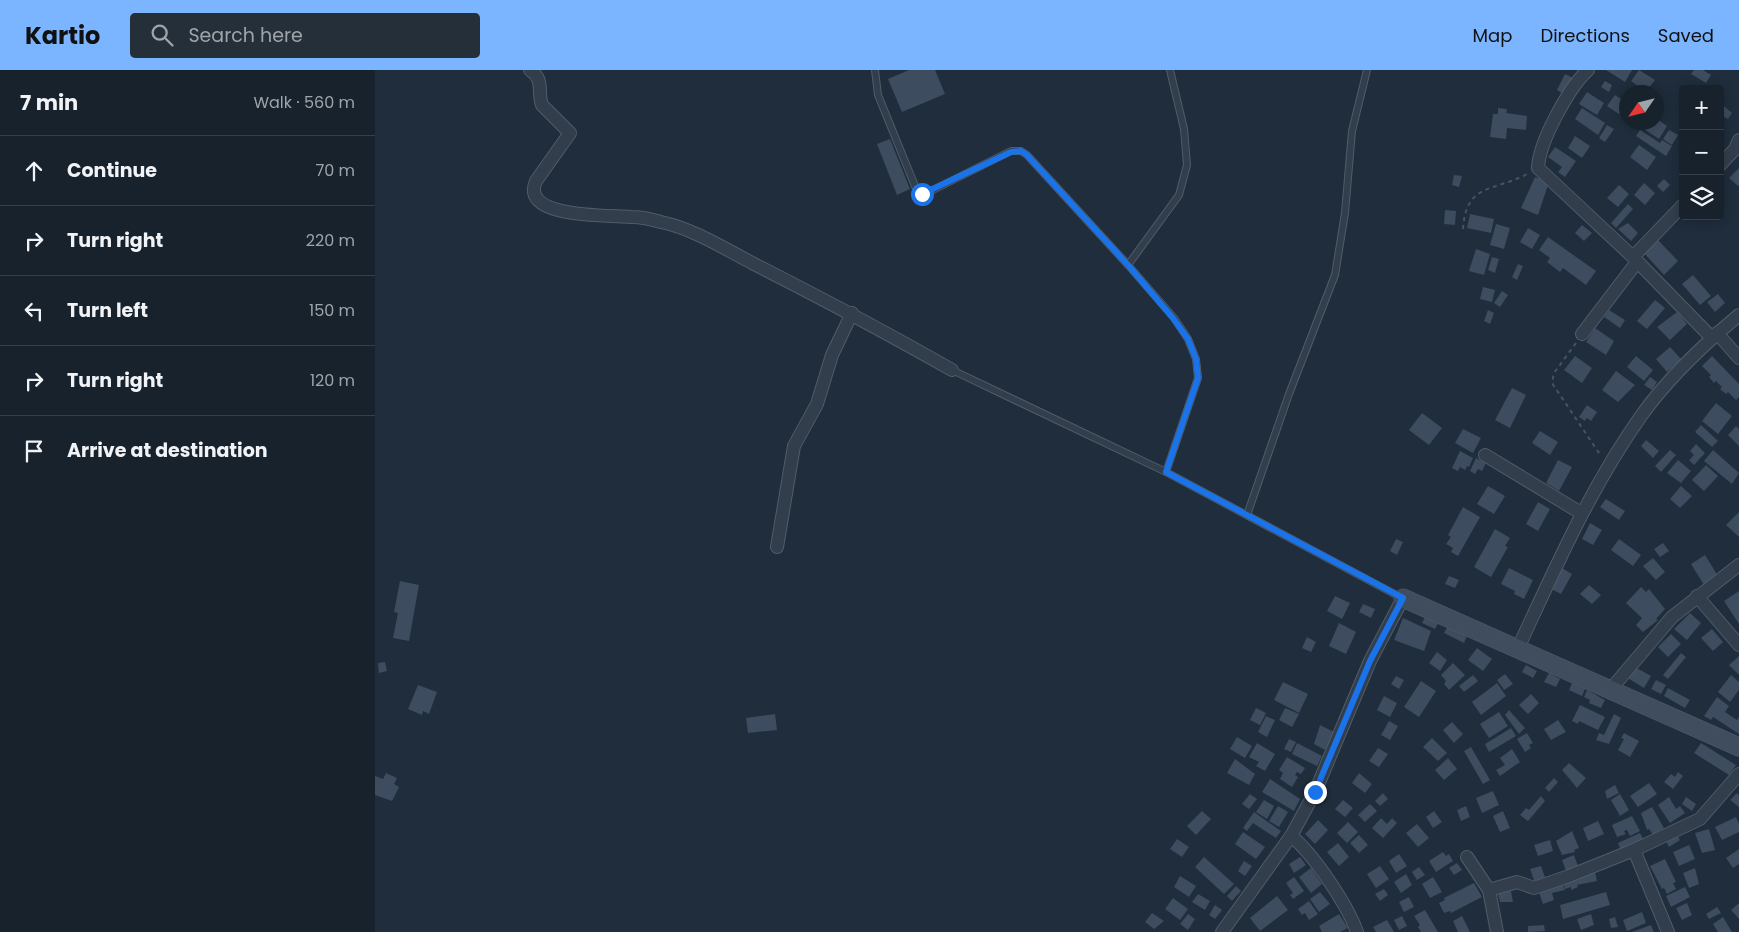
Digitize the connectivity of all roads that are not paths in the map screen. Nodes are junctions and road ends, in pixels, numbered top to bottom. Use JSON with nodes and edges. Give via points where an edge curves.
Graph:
{"nodes":[{"id":1,"x":531,"y":70,"type":"edge"},
{"id":2,"x":875,"y":70,"type":"edge"},
{"id":3,"x":1170,"y":70,"type":"edge"},
{"id":4,"x":1367,"y":70,"type":"edge"},
{"id":5,"x":1588,"y":70,"type":"edge"},
{"id":6,"x":1739,"y":140,"type":"edge"},
{"id":7,"x":1724,"y":161,"type":"edge"},
{"id":8,"x":1679,"y":210,"type":"edge"},
{"id":9,"x":1635,"y":259,"type":"junction"},
{"id":10,"x":1128,"y":265,"type":"junction"},
{"id":11,"x":852,"y":313,"type":"junction"},
{"id":12,"x":1739,"y":315,"type":"edge"},
{"id":13,"x":1582,"y":334,"type":"road end"},
{"id":14,"x":1714,"y":335,"type":"junction"},
{"id":15,"x":1739,"y":358,"type":"edge"},
{"id":16,"x":953,"y":370,"type":"joint"},
{"id":17,"x":1485,"y":455,"type":"dead end"},
{"id":18,"x":1166,"y":472,"type":"junction"},
{"id":19,"x":1581,"y":513,"type":"junction"},
{"id":20,"x":1247,"y":515,"type":"junction"},
{"id":21,"x":777,"y":547,"type":"dead end"},
{"id":22,"x":1739,"y":565,"type":"edge"},
{"id":23,"x":1697,"y":596,"type":"junction"},
{"id":24,"x":1403,"y":598,"type":"junction"},
{"id":25,"x":1739,"y":645,"type":"edge"},
{"id":26,"x":1517,"y":648,"type":"junction"},
{"id":27,"x":1611,"y":689,"type":"junction"},
{"id":28,"x":1739,"y":748,"type":"edge"},
{"id":29,"x":1739,"y":774,"type":"edge"},
{"id":30,"x":1291,"y":836,"type":"junction"},
{"id":31,"x":1634,"y":850,"type":"junction"},
{"id":32,"x":1467,"y":857,"type":"dead end"},
{"id":33,"x":1489,"y":890,"type":"junction"},
{"id":34,"x":1225,"y":931,"type":"edge"},
{"id":35,"x":1357,"y":932,"type":"edge"},
{"id":36,"x":1497,"y":932,"type":"edge"},
{"id":37,"x":1668,"y":932,"type":"edge"}],
"edges":[{"from":1,"to":11,"type":"street","via":[[541,83],[542,105],[570,133],[536,181],[534,195],[539,202],[578,214],[648,219],[683,229]]},
{"from":2,"to":10,"type":"lane","via":[[878,95],[917,191],[927,193],[1011,152],[1021,151]]},
{"from":3,"to":10,"type":"lane","via":[[1184,129],[1187,165],[1179,195]]},
{"from":4,"to":20,"type":"lane","via":[[1352,131],[1345,213],[1335,275]]},
{"from":5,"to":9,"type":"street","via":[[1560,109],[1537,168]]},
{"from":6,"to":7,"type":"street"},
{"from":8,"to":9,"type":"street"},
{"from":9,"to":13,"type":"street"},
{"from":9,"to":14,"type":"street"},
{"from":10,"to":18,"type":"lane","via":[[1173,318],[1188,339],[1196,359],[1198,378]]},
{"from":11,"to":16,"type":"street"},
{"from":11,"to":21,"type":"street","via":[[832,355],[817,404],[794,446]]},
{"from":12,"to":14,"type":"street"},
{"from":14,"to":15,"type":"street"},
{"from":14,"to":19,"type":"street","via":[[1642,415]]},
{"from":16,"to":18,"type":"lane"},
{"from":17,"to":19,"type":"street"},
{"from":18,"to":20,"type":"lane"},
{"from":19,"to":26,"type":"street"},
{"from":20,"to":24,"type":"lane"},
{"from":22,"to":23,"type":"street"},
{"from":23,"to":25,"type":"street"},
{"from":23,"to":27,"type":"street","via":[[1672,617]]},
{"from":24,"to":26,"type":"street"},
{"from":24,"to":30,"type":"street","via":[[1370,661],[1315,792]]},
{"from":26,"to":27,"type":"street"},
{"from":27,"to":28,"type":"street"},
{"from":29,"to":31,"type":"street","via":[[1700,819]]},
{"from":30,"to":34,"type":"street"},
{"from":30,"to":35,"type":"street","via":[[1314,859]]},
{"from":31,"to":33,"type":"street","via":[[1534,888],[1517,882]]},
{"from":31,"to":37,"type":"street"},
{"from":32,"to":33,"type":"street"},
{"from":33,"to":36,"type":"street"}]}
